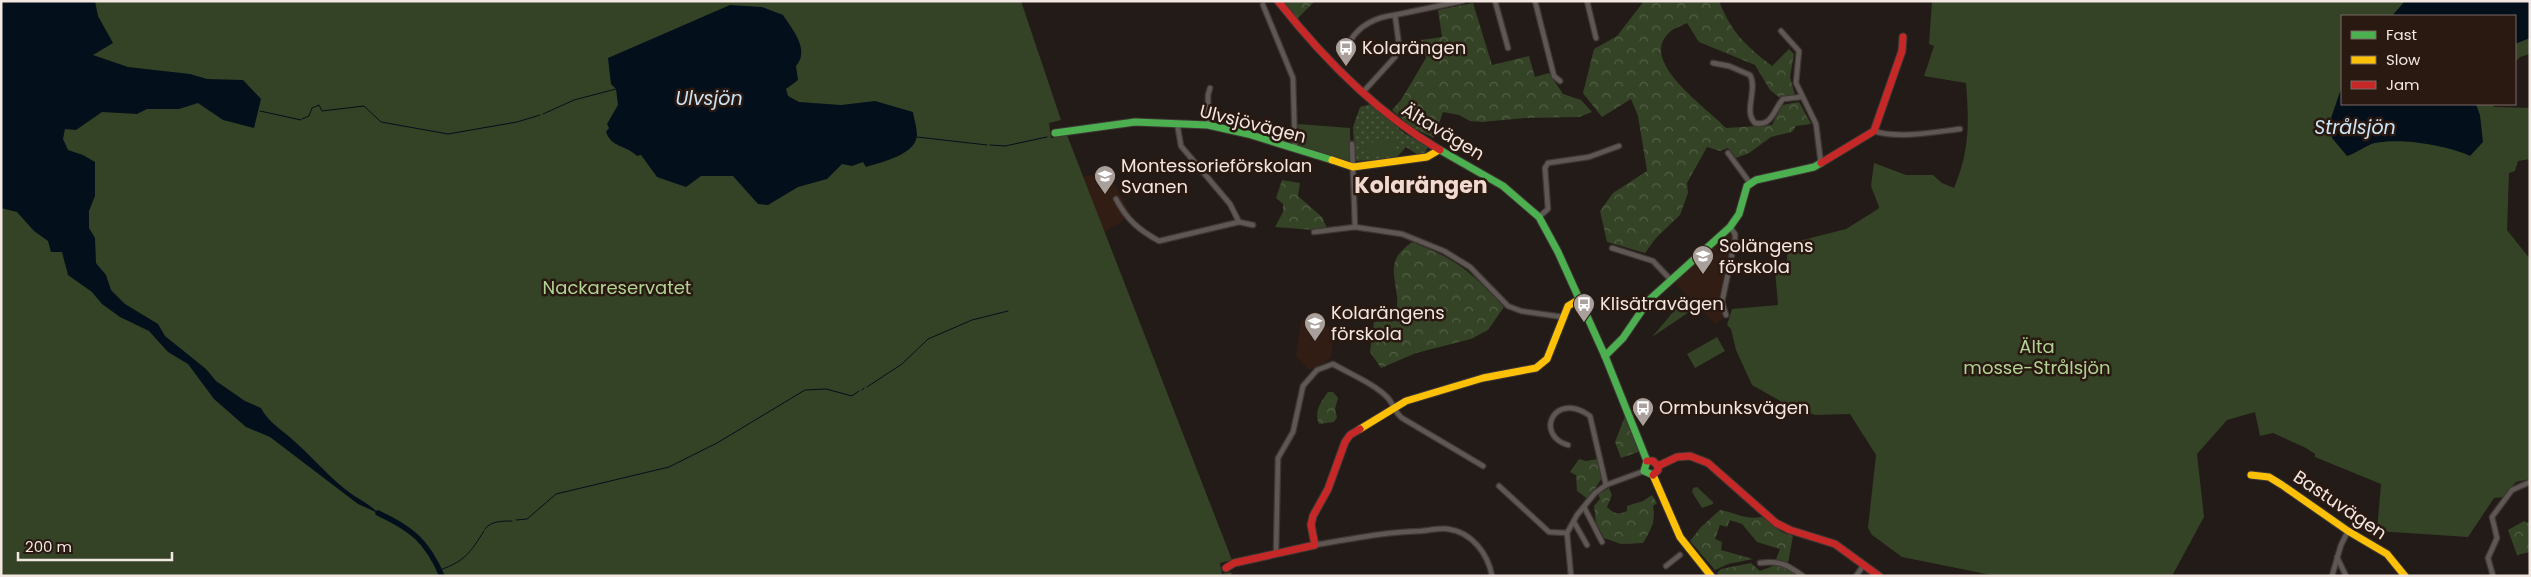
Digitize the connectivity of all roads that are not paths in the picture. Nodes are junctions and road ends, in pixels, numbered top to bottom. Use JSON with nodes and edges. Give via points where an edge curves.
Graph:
{"nodes":[{"id":1,"x":1278,"y":1,"type":"edge"},
{"id":2,"x":1462,"y":1,"type":"edge"},
{"id":3,"x":1494,"y":1,"type":"edge"},
{"id":4,"x":1535,"y":1,"type":"edge"},
{"id":5,"x":1586,"y":1,"type":"edge"},
{"id":6,"x":1263,"y":5,"type":"dead end"},
{"id":7,"x":1395,"y":14,"type":"junction"},
{"id":8,"x":1781,"y":31,"type":"dead end"},
{"id":9,"x":1903,"y":37,"type":"dead end"},
{"id":10,"x":1596,"y":38,"type":"dead end"},
{"id":11,"x":1350,"y":41,"type":"dead end"},
{"id":12,"x":1508,"y":48,"type":"dead end"},
{"id":13,"x":1712,"y":64,"type":"dead end"},
{"id":14,"x":1560,"y":81,"type":"dead end"},
{"id":15,"x":1210,"y":88,"type":"dead end"},
{"id":16,"x":1364,"y":91,"type":"junction"},
{"id":17,"x":1801,"y":97,"type":"junction"},
{"id":18,"x":1177,"y":123,"type":"junction"},
{"id":19,"x":1208,"y":125,"type":"junction"},
{"id":20,"x":1960,"y":129,"type":"dead end"},
{"id":21,"x":1874,"y":130,"type":"junction"},
{"id":22,"x":1055,"y":133,"type":"dead end"},
{"id":23,"x":1352,"y":144,"type":"dead end"},
{"id":24,"x":1619,"y":146,"type":"dead end"},
{"id":25,"x":1295,"y":148,"type":"junction"},
{"id":26,"x":1439,"y":150,"type":"junction"},
{"id":27,"x":1728,"y":152,"type":"dead end"},
{"id":28,"x":1821,"y":164,"type":"junction"},
{"id":29,"x":1353,"y":167,"type":"junction"},
{"id":30,"x":1750,"y":183,"type":"junction"},
{"id":31,"x":1116,"y":199,"type":"dead end"},
{"id":32,"x":1539,"y":218,"type":"junction"},
{"id":33,"x":1239,"y":222,"type":"junction"},
{"id":34,"x":1253,"y":225,"type":"dead end"},
{"id":35,"x":1355,"y":227,"type":"junction"},
{"id":36,"x":1730,"y":227,"type":"junction"},
{"id":37,"x":1314,"y":232,"type":"dead end"},
{"id":38,"x":1612,"y":248,"type":"dead end"},
{"id":39,"x":1670,"y":279,"type":"junction"},
{"id":40,"x":1578,"y":300,"type":"junction"},
{"id":41,"x":1726,"y":315,"type":"dead end"},
{"id":42,"x":1563,"y":317,"type":"junction"},
{"id":43,"x":1605,"y":356,"type":"junction"},
{"id":44,"x":1394,"y":408,"type":"junction"},
{"id":45,"x":1568,"y":445,"type":"dead end"},
{"id":46,"x":1648,"y":461,"type":"junction"},
{"id":47,"x":1483,"y":466,"type":"dead end"},
{"id":48,"x":1658,"y":466,"type":"junction"},
{"id":49,"x":1644,"y":471,"type":"junction"},
{"id":50,"x":1653,"y":475,"type":"junction"},
{"id":51,"x":2251,"y":475,"type":"dead end"},
{"id":52,"x":2530,"y":482,"type":"edge"},
{"id":53,"x":1606,"y":485,"type":"junction"},
{"id":54,"x":1499,"y":486,"type":"dead end"},
{"id":55,"x":1584,"y":507,"type":"junction"},
{"id":56,"x":1574,"y":522,"type":"junction"},
{"id":57,"x":2348,"y":532,"type":"junction"},
{"id":58,"x":1567,"y":533,"type":"junction"},
{"id":59,"x":1602,"y":542,"type":"dead end"},
{"id":60,"x":1315,"y":545,"type":"junction"},
{"id":61,"x":1587,"y":545,"type":"dead end"},
{"id":62,"x":1276,"y":554,"type":"junction"},
{"id":63,"x":1680,"y":555,"type":"dead end"},
{"id":64,"x":2337,"y":557,"type":"junction"},
{"id":65,"x":1760,"y":563,"type":"dead end"},
{"id":66,"x":1666,"y":566,"type":"dead end"},
{"id":67,"x":1863,"y":566,"type":"junction"},
{"id":68,"x":1226,"y":568,"type":"dead end"},
{"id":69,"x":1492,"y":576,"type":"edge"},
{"id":70,"x":1571,"y":576,"type":"edge"},
{"id":71,"x":1711,"y":576,"type":"edge"},
{"id":72,"x":1803,"y":576,"type":"edge"},
{"id":73,"x":1856,"y":576,"type":"edge"},
{"id":74,"x":1879,"y":576,"type":"edge"},
{"id":75,"x":2332,"y":576,"type":"edge"},
{"id":76,"x":2346,"y":576,"type":"edge"},
{"id":77,"x":2404,"y":576,"type":"edge"},
{"id":78,"x":2493,"y":576,"type":"edge"}],
"edges":[{"from":1,"to":16,"type":"street","name":"Ältavägen","via":[[1306,36]]},
{"from":2,"to":7,"type":"street"},
{"from":3,"to":12,"type":"street"},
{"from":4,"to":14,"type":"street","via":[[1554,76]]},
{"from":5,"to":10,"type":"street"},
{"from":6,"to":25,"type":"street","via":[[1293,78]]},
{"from":7,"to":11,"type":"street","via":[[1379,17]]},
{"from":7,"to":16,"type":"street","via":[[1399,45],[1395,58]]},
{"from":8,"to":17,"type":"street","via":[[1798,51],[1796,83]]},
{"from":9,"to":21,"type":"street","via":[[1902,51]]},
{"from":13,"to":17,"type":"street","via":[[1729,66],[1750,75],[1753,84],[1750,114],[1755,123],[1769,121],[1783,99]]},
{"from":15,"to":19,"type":"street"},
{"from":16,"to":26,"type":"street","name":"Ältavägen","via":[[1409,132]]},
{"from":17,"to":28,"type":"street","via":[[1816,124]]},
{"from":18,"to":19,"type":"street","name":"Ulvsjövägen"},
{"from":18,"to":22,"type":"street","name":"Ulvsjövägen","via":[[1127,122]]},
{"from":18,"to":33,"type":"street","via":[[1181,146],[1230,204]]},
{"from":19,"to":25,"type":"street","name":"Ulvsjövägen"},
{"from":20,"to":21,"type":"street","via":[[1882,134]]},
{"from":21,"to":28,"type":"street"},
{"from":23,"to":29,"type":"street"},
{"from":24,"to":32,"type":"street","via":[[1589,157],[1548,163],[1545,168],[1548,209]]},
{"from":25,"to":29,"type":"street","name":"Ulvsjövägen"},
{"from":26,"to":29,"type":"street","name":"Ulvsjövägen","via":[[1427,157]]},
{"from":26,"to":32,"type":"street","name":"Ältavägen","via":[[1503,186]]},
{"from":27,"to":30,"type":"street"},
{"from":28,"to":30,"type":"street"},
{"from":29,"to":35,"type":"street"},
{"from":30,"to":36,"type":"street","via":[[1746,186],[1739,214]]},
{"from":31,"to":33,"type":"street","via":[[1125,216],[1159,241]]},
{"from":32,"to":40,"type":"street","name":"Ältavägen","via":[[1558,252]]},
{"from":33,"to":34,"type":"street"},
{"from":35,"to":37,"type":"street"},
{"from":35,"to":42,"type":"street","via":[[1392,231],[1444,250],[1470,266],[1508,306]]},
{"from":36,"to":39,"type":"street"},
{"from":36,"to":41,"type":"street","via":[[1735,240],[1722,302]]},
{"from":38,"to":39,"type":"street","via":[[1653,261]]},
{"from":39,"to":43,"type":"street","via":[[1649,300],[1623,338]]},
{"from":40,"to":42,"type":"street","via":[[1568,306]]},
{"from":40,"to":43,"type":"street","name":"Ältavägen"},
{"from":42,"to":44,"type":"street","via":[[1547,359],[1536,368],[1483,378],[1406,400]]},
{"from":43,"to":46,"type":"street","name":"Ältavägen"},
{"from":44,"to":47,"type":"street","via":[[1402,418]]},
{"from":44,"to":60,"type":"street","via":[[1350,434],[1344,442],[1328,489],[1313,516],[1311,525]]},
{"from":44,"to":62,"type":"street","via":[[1389,399],[1378,391],[1333,364],[1317,370],[1308,379],[1300,393],[1293,432],[1278,458]]},
{"from":45,"to":53,"type":"street","via":[[1556,440],[1551,429],[1552,416],[1563,407],[1582,410],[1590,416]]},
{"from":46,"to":48,"type":"street"},
{"from":46,"to":49,"type":"street"},
{"from":48,"to":50,"type":"street"},
{"from":48,"to":67,"type":"street","via":[[1677,457],[1690,456],[1708,463],[1769,519],[1790,530],[1835,544]]},
{"from":49,"to":50,"type":"street"},
{"from":49,"to":53,"type":"street"},
{"from":50,"to":71,"type":"street","via":[[1680,537]]},
{"from":51,"to":57,"type":"street","name":"Bastuvägen","via":[[2269,477],[2282,484]]},
{"from":52,"to":78,"type":"street","via":[[2512,490],[2492,517],[2497,538],[2488,558]]},
{"from":53,"to":55,"type":"street","via":[[1595,492]]},
{"from":54,"to":58,"type":"street","via":[[1541,526],[1550,532]]},
{"from":55,"to":56,"type":"street"},
{"from":55,"to":59,"type":"street"},
{"from":56,"to":58,"type":"street"},
{"from":56,"to":61,"type":"street"},
{"from":57,"to":64,"type":"street"},
{"from":57,"to":77,"type":"street","name":"Bastuvägen","via":[[2387,554]]},
{"from":58,"to":70,"type":"street"},
{"from":60,"to":62,"type":"street"},
{"from":60,"to":69,"type":"street","via":[[1375,534],[1448,529],[1462,533],[1482,550],[1490,561]]},
{"from":62,"to":68,"type":"street"},
{"from":63,"to":66,"type":"street"},
{"from":64,"to":75,"type":"street"},
{"from":64,"to":76,"type":"street"},
{"from":65,"to":72,"type":"street","via":[[1785,563]]},
{"from":67,"to":73,"type":"street"},
{"from":67,"to":74,"type":"street"}]}
